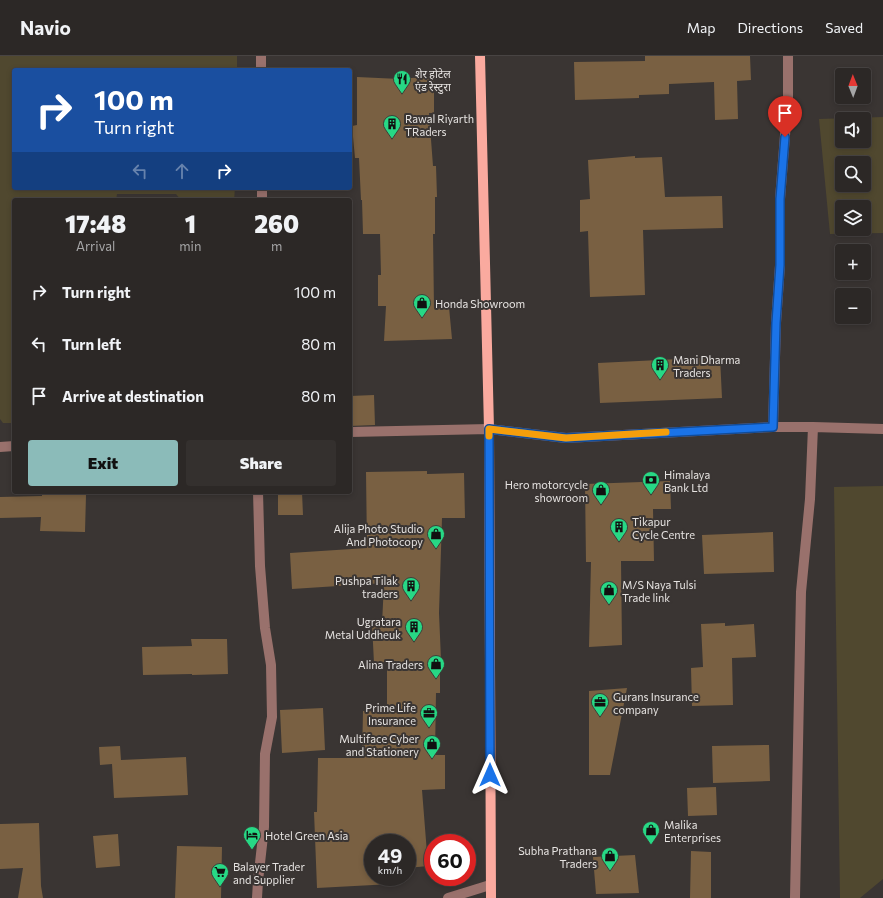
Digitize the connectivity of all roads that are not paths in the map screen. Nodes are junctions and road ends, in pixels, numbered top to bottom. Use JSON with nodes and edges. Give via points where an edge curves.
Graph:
{"nodes":[{"id":1,"x":261,"y":56,"type":"edge"},
{"id":2,"x":480,"y":56,"type":"edge"},
{"id":3,"x":788,"y":56,"type":"edge"},
{"id":4,"x":261,"y":68,"type":"edge"},
{"id":5,"x":773,"y":427,"type":"junction"},
{"id":6,"x":813,"y":427,"type":"junction"},
{"id":7,"x":883,"y":428,"type":"edge"},
{"id":8,"x":489,"y":429,"type":"junction"},
{"id":9,"x":352,"y":432,"type":"edge"},
{"id":10,"x":12,"y":446,"type":"edge"},
{"id":11,"x":0,"y":447,"type":"edge"},
{"id":12,"x":258,"y":494,"type":"edge"},
{"id":13,"x":490,"y":885,"type":"junction"},
{"id":14,"x":257,"y":898,"type":"edge"},
{"id":15,"x":448,"y":898,"type":"edge"},
{"id":16,"x":491,"y":898,"type":"edge"},
{"id":17,"x":795,"y":898,"type":"edge"}],
"edges":[{"from":1,"to":4,"type":"street"},
{"from":2,"to":8,"type":"main road"},
{"from":3,"to":5,"type":"street","via":[[788,97],[780,199],[780,265]]},
{"from":5,"to":6,"type":"street"},
{"from":5,"to":8,"type":"street","via":[[566,438]]},
{"from":6,"to":7,"type":"street"},
{"from":6,"to":17,"type":"street","via":[[810,499],[801,592]]},
{"from":8,"to":9,"type":"street"},
{"from":8,"to":13,"type":"main road"},
{"from":10,"to":11,"type":"street"},
{"from":12,"to":14,"type":"street","via":[[260,566],[271,665],[272,717],[265,754],[264,827]]},
{"from":13,"to":15,"type":"street"},
{"from":13,"to":16,"type":"main road"}]}
